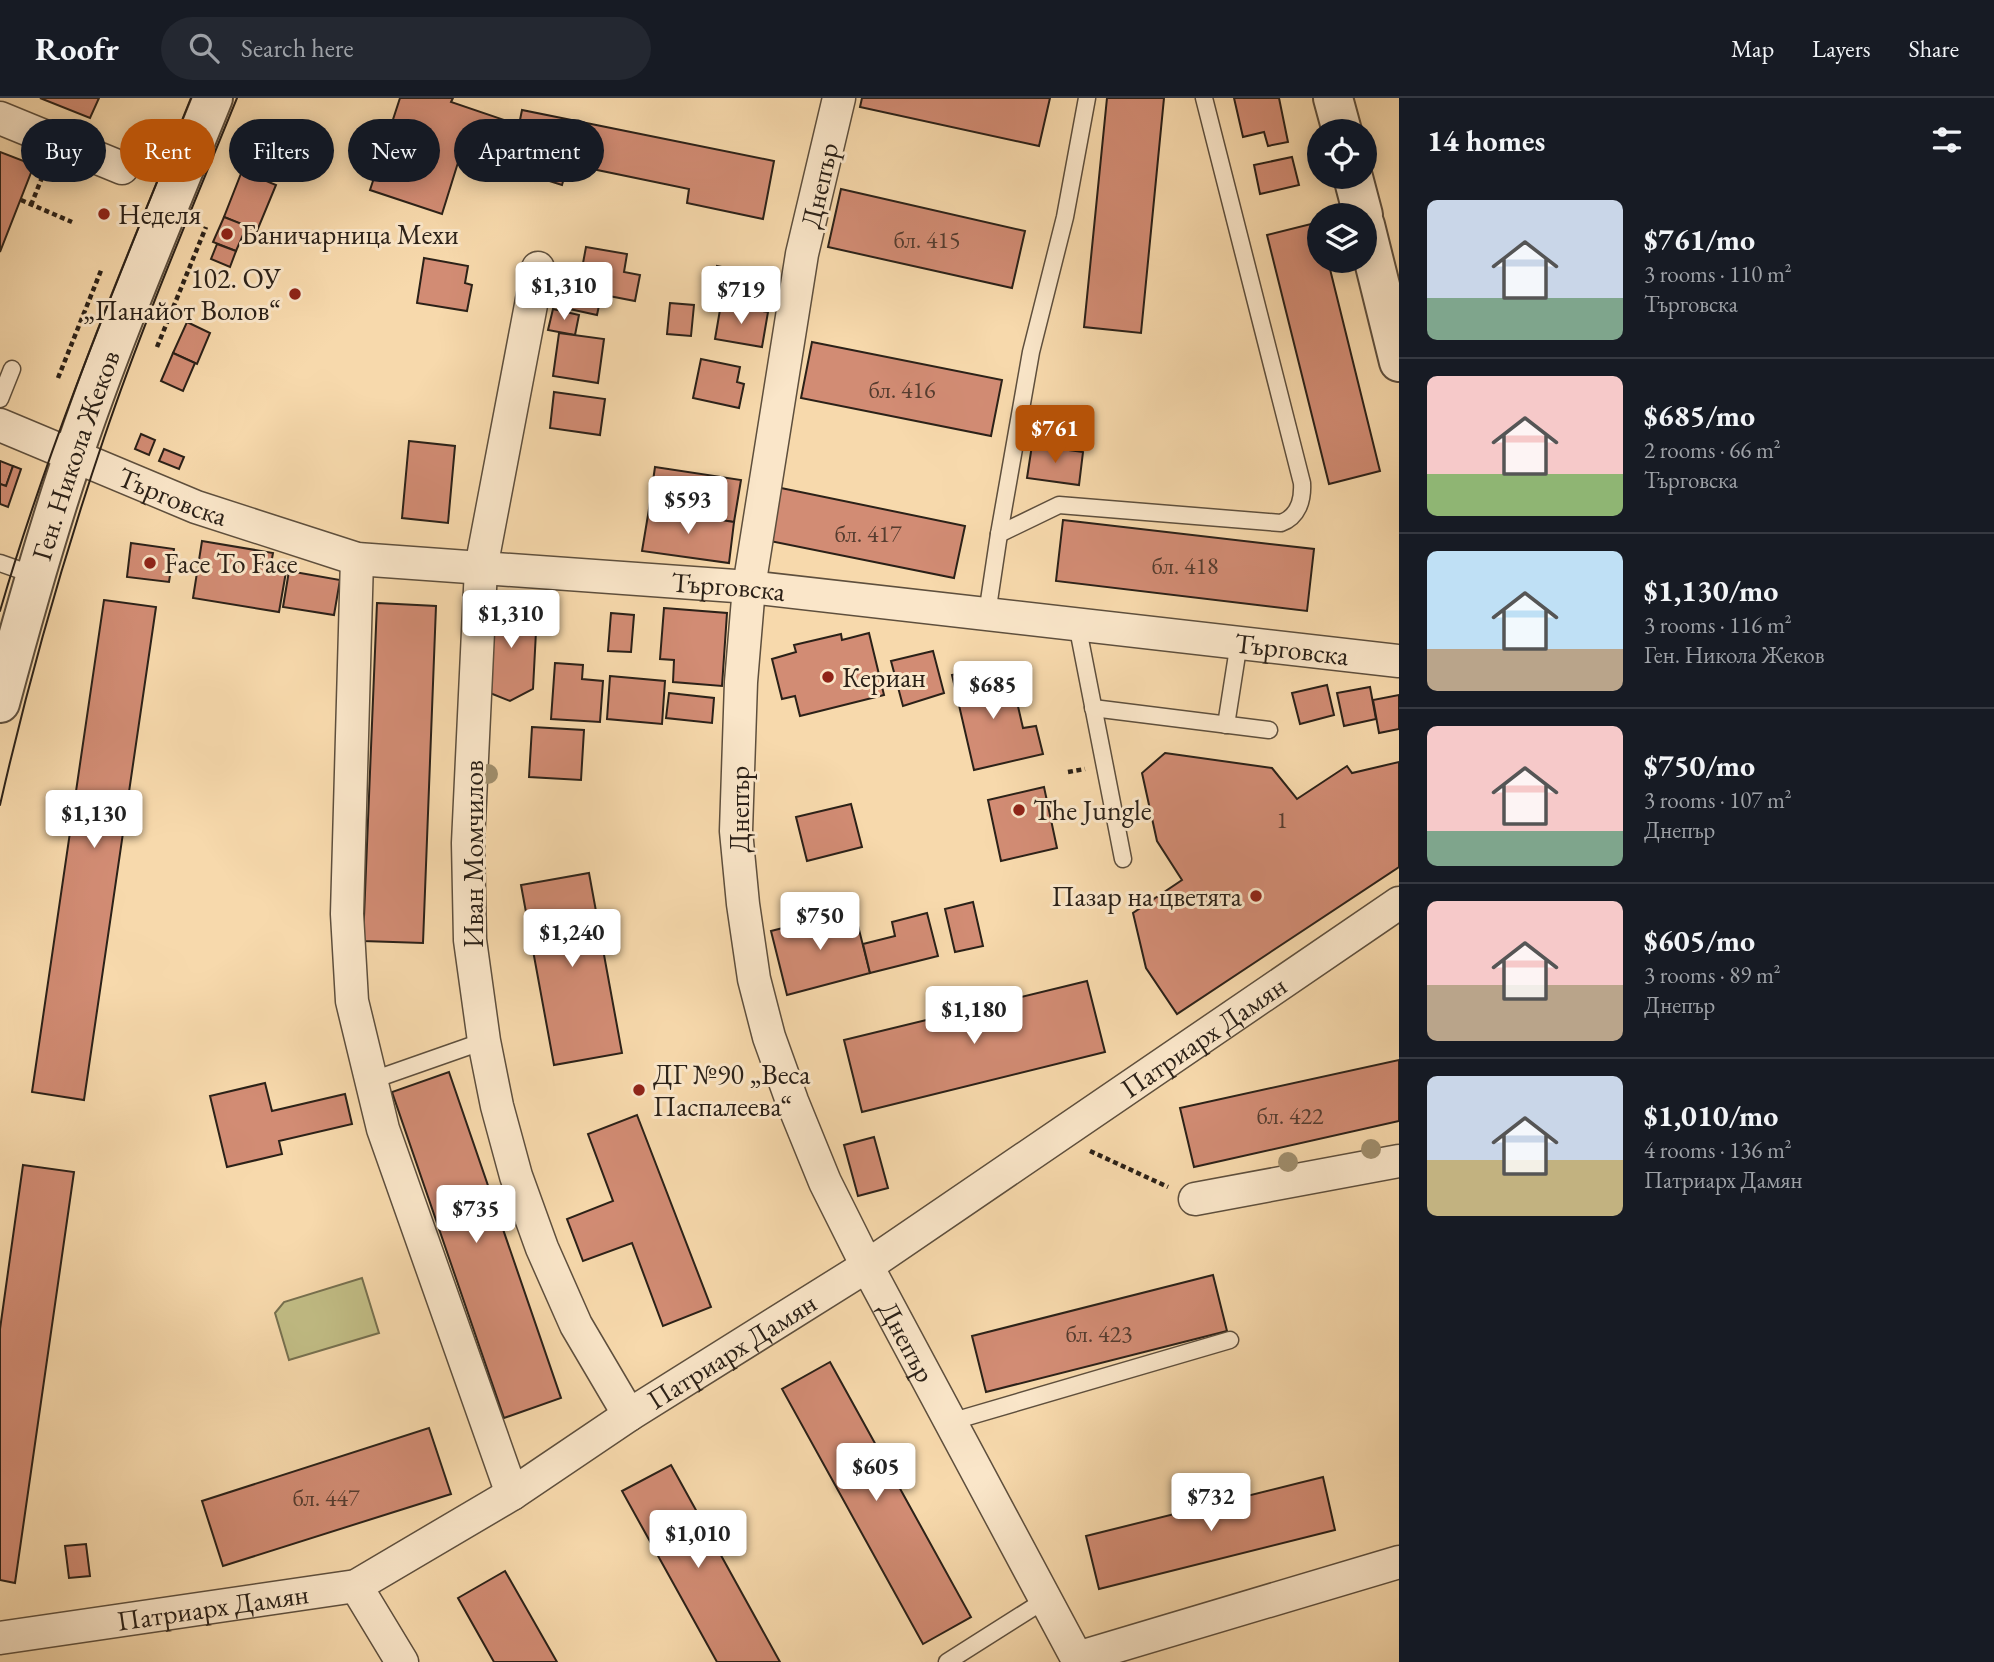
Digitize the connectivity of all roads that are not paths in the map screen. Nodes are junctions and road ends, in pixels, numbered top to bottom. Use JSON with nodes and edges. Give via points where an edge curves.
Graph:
{"nodes":[{"id":1,"x":213,"y":98,"type":"edge"},
{"id":2,"x":839,"y":98,"type":"edge"},
{"id":3,"x":1087,"y":98,"type":"edge"},
{"id":4,"x":1204,"y":98,"type":"edge"},
{"id":5,"x":1333,"y":98,"type":"edge"},
{"id":6,"x":0,"y":118,"type":"edge"},
{"id":7,"x":1339,"y":119,"type":"edge"},
{"id":8,"x":120,"y":167,"type":"edge"},
{"id":9,"x":538,"y":268,"type":"dead end"},
{"id":10,"x":1377,"y":273,"type":"edge"},
{"id":11,"x":1399,"y":362,"type":"edge"},
{"id":12,"x":12,"y":369,"type":"dead end"},
{"id":13,"x":0,"y":399,"type":"edge"},
{"id":14,"x":0,"y":425,"type":"edge"},
{"id":15,"x":73,"y":456,"type":"junction"},
{"id":16,"x":999,"y":534,"type":"junction"},
{"id":17,"x":357,"y":559,"type":"junction"},
{"id":18,"x":481,"y":568,"type":"junction"},
{"id":19,"x":17,"y":569,"type":"edge"},
{"id":20,"x":749,"y":587,"type":"junction"},
{"id":21,"x":987,"y":614,"type":"junction"},
{"id":22,"x":1077,"y":624,"type":"junction"},
{"id":23,"x":1240,"y":642,"type":"junction"},
{"id":24,"x":1399,"y":661,"type":"edge"},
{"id":25,"x":0,"y":703,"type":"edge"},
{"id":26,"x":1093,"y":708,"type":"junction"},
{"id":27,"x":1226,"y":725,"type":"junction"},
{"id":28,"x":1269,"y":730,"type":"dead end"},
{"id":29,"x":1123,"y":859,"type":"dead end"},
{"id":30,"x":1399,"y":903,"type":"edge"},
{"id":31,"x":484,"y":1041,"type":"junction"},
{"id":32,"x":370,"y":1081,"type":"junction"},
{"id":33,"x":1399,"y":1161,"type":"edge"},
{"id":34,"x":1195,"y":1199,"type":"road end"},
{"id":35,"x":867,"y":1266,"type":"junction"},
{"id":36,"x":1230,"y":1339,"type":"dead end"},
{"id":37,"x":629,"y":1415,"type":"junction"},
{"id":38,"x":950,"y":1422,"type":"junction"},
{"id":39,"x":512,"y":1494,"type":"junction"},
{"id":40,"x":1399,"y":1562,"type":"edge"},
{"id":41,"x":356,"y":1586,"type":"junction"},
{"id":42,"x":1045,"y":1600,"type":"junction"},
{"id":43,"x":0,"y":1638,"type":"edge"},
{"id":44,"x":1078,"y":1660,"type":"edge"},
{"id":45,"x":402,"y":1662,"type":"edge"},
{"id":46,"x":947,"y":1662,"type":"edge"}],
"edges":[{"from":1,"to":15,"type":"street","name":"Ген. Никола Жеков"},
{"from":2,"to":20,"type":"street","name":"Днепър","via":[[802,254]]},
{"from":3,"to":16,"type":"lane","via":[[1065,217],[1031,352]]},
{"from":4,"to":16,"type":"lane","via":[[1303,483],[1297,510],[1281,523],[1059,505]]},
{"from":5,"to":7,"type":"street"},
{"from":6,"to":8,"type":"street"},
{"from":9,"to":18,"type":"street","name":"Иван Момчилов"},
{"from":10,"to":11,"type":"street"},
{"from":12,"to":13,"type":"lane"},
{"from":14,"to":15,"type":"street","name":"Търговска"},
{"from":15,"to":17,"type":"street","name":"Търговска","via":[[195,507]]},
{"from":15,"to":19,"type":"street","name":"Ген. Никола Жеков"},
{"from":16,"to":21,"type":"lane"},
{"from":17,"to":18,"type":"street","name":"Търговска"},
{"from":17,"to":32,"type":"street","via":[[347,914],[352,1001]]},
{"from":18,"to":20,"type":"street","name":"Търговска"},
{"from":18,"to":31,"type":"street","name":"Иван Момчилов","via":[[468,843],[470,940]]},
{"from":19,"to":25,"type":"street","name":"Ген. Никола Жеков"},
{"from":20,"to":21,"type":"street","name":"Търговска"},
{"from":20,"to":35,"type":"street","name":"Днепър","via":[[736,831],[754,979],[792,1101]]},
{"from":21,"to":22,"type":"street","name":"Търговска"},
{"from":22,"to":23,"type":"street","name":"Търговска"},
{"from":22,"to":26,"type":"lane"},
{"from":23,"to":24,"type":"street","name":"Търговска"},
{"from":23,"to":27,"type":"lane"},
{"from":26,"to":27,"type":"lane"},
{"from":26,"to":29,"type":"lane"},
{"from":27,"to":28,"type":"lane"},
{"from":30,"to":35,"type":"street","name":"Патриарх Дамян"},
{"from":31,"to":32,"type":"lane"},
{"from":31,"to":37,"type":"street","name":"Иван Момчилов","via":[[516,1176],[542,1248],[576,1325]]},
{"from":32,"to":39,"type":"street"},
{"from":33,"to":34,"type":"street"},
{"from":35,"to":37,"type":"street","name":"Патриарх Дамян"},
{"from":35,"to":38,"type":"street","name":"Днепър"},
{"from":36,"to":38,"type":"lane"},
{"from":37,"to":39,"type":"street","name":"Патриарх Дамян"},
{"from":38,"to":42,"type":"street","name":"Днепър"},
{"from":39,"to":41,"type":"street","name":"Патриарх Дамян"},
{"from":40,"to":44,"type":"street"},
{"from":41,"to":43,"type":"street","name":"Патриарх Дамян"},
{"from":41,"to":45,"type":"street"},
{"from":42,"to":44,"type":"street","name":"Днепър"},
{"from":42,"to":46,"type":"lane"}]}
